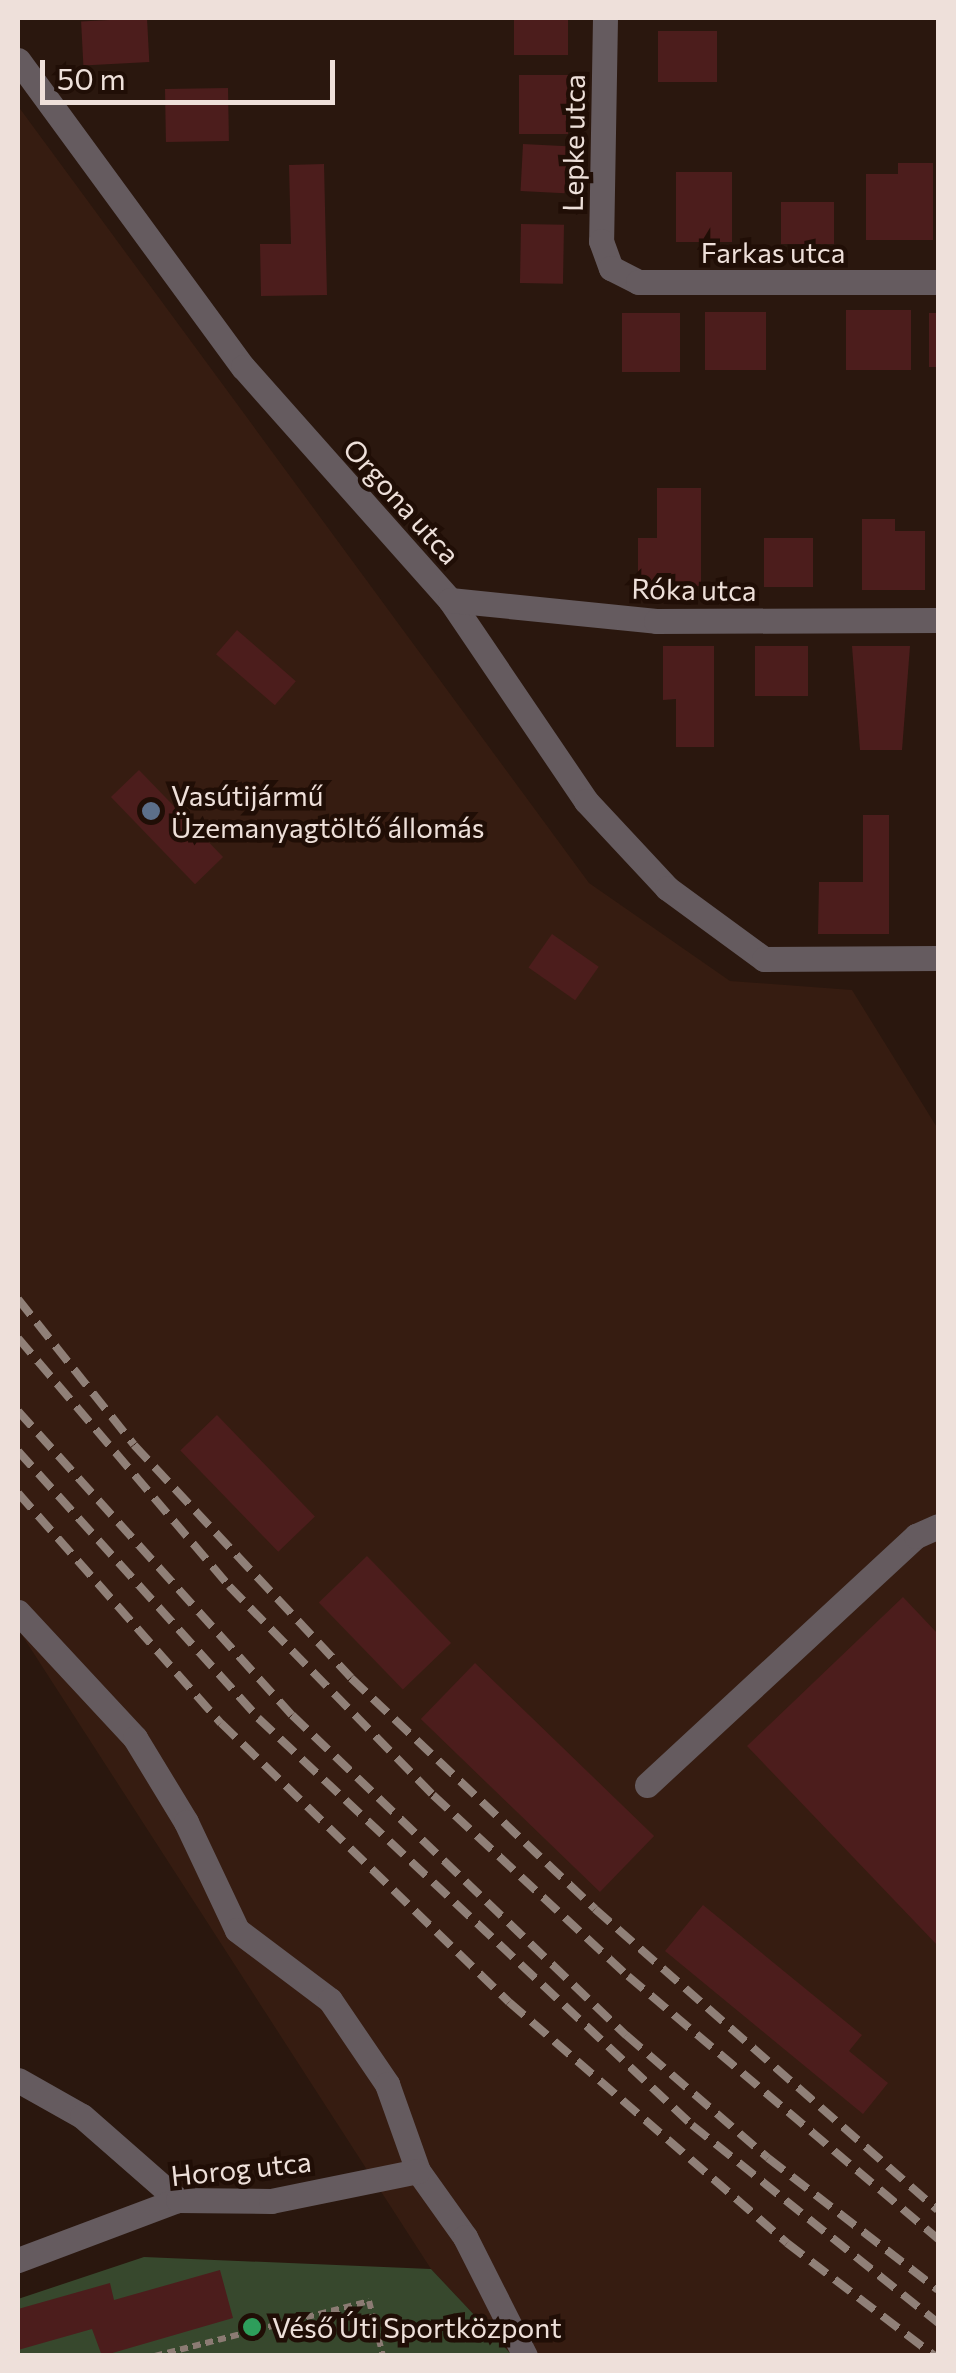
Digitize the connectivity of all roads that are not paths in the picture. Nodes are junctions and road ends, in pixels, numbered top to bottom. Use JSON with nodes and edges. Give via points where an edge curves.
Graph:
{"nodes":[{"id":1,"x":605,"y":18,"type":"edge"},
{"id":2,"x":18,"y":60,"type":"edge"},
{"id":3,"x":612,"y":268,"type":"joint"},
{"id":4,"x":938,"y":282,"type":"edge"},
{"id":5,"x":450,"y":600,"type":"junction"},
{"id":6,"x":938,"y":620,"type":"edge"},
{"id":7,"x":938,"y":958,"type":"edge"},
{"id":8,"x":938,"y":1526,"type":"edge"},
{"id":9,"x":18,"y":1612,"type":"edge"},
{"id":10,"x":647,"y":1785,"type":"dead end"},
{"id":11,"x":18,"y":2080,"type":"edge"},
{"id":12,"x":418,"y":2172,"type":"junction"},
{"id":13,"x":178,"y":2200,"type":"junction"},
{"id":14,"x":18,"y":2260,"type":"edge"},
{"id":15,"x":525,"y":2356,"type":"edge"}],
"edges":[{"from":1,"to":3,"type":"street","name":"Lepke utca","via":[[601,241]]},
{"from":2,"to":5,"type":"street","name":"Orgona utca","via":[[242,367]]},
{"from":3,"to":4,"type":"street","name":"Farkas utca","via":[[638,282]]},
{"from":5,"to":6,"type":"street","name":"Róka utca","via":[[656,621]]},
{"from":5,"to":7,"type":"street","name":"Orgona utca","via":[[586,801],[667,888],[764,959]]},
{"from":8,"to":10,"type":"street","via":[[916,1536]]},
{"from":9,"to":12,"type":"street","via":[[135,1738],[186,1822],[238,1930],[330,2000],[387,2084]]},
{"from":11,"to":13,"type":"street","via":[[82,2116]]},
{"from":12,"to":13,"type":"street","name":"Horog utca","via":[[271,2200]]},
{"from":12,"to":15,"type":"street","via":[[465,2237]]},
{"from":13,"to":14,"type":"street","name":"Horog utca"}]}
